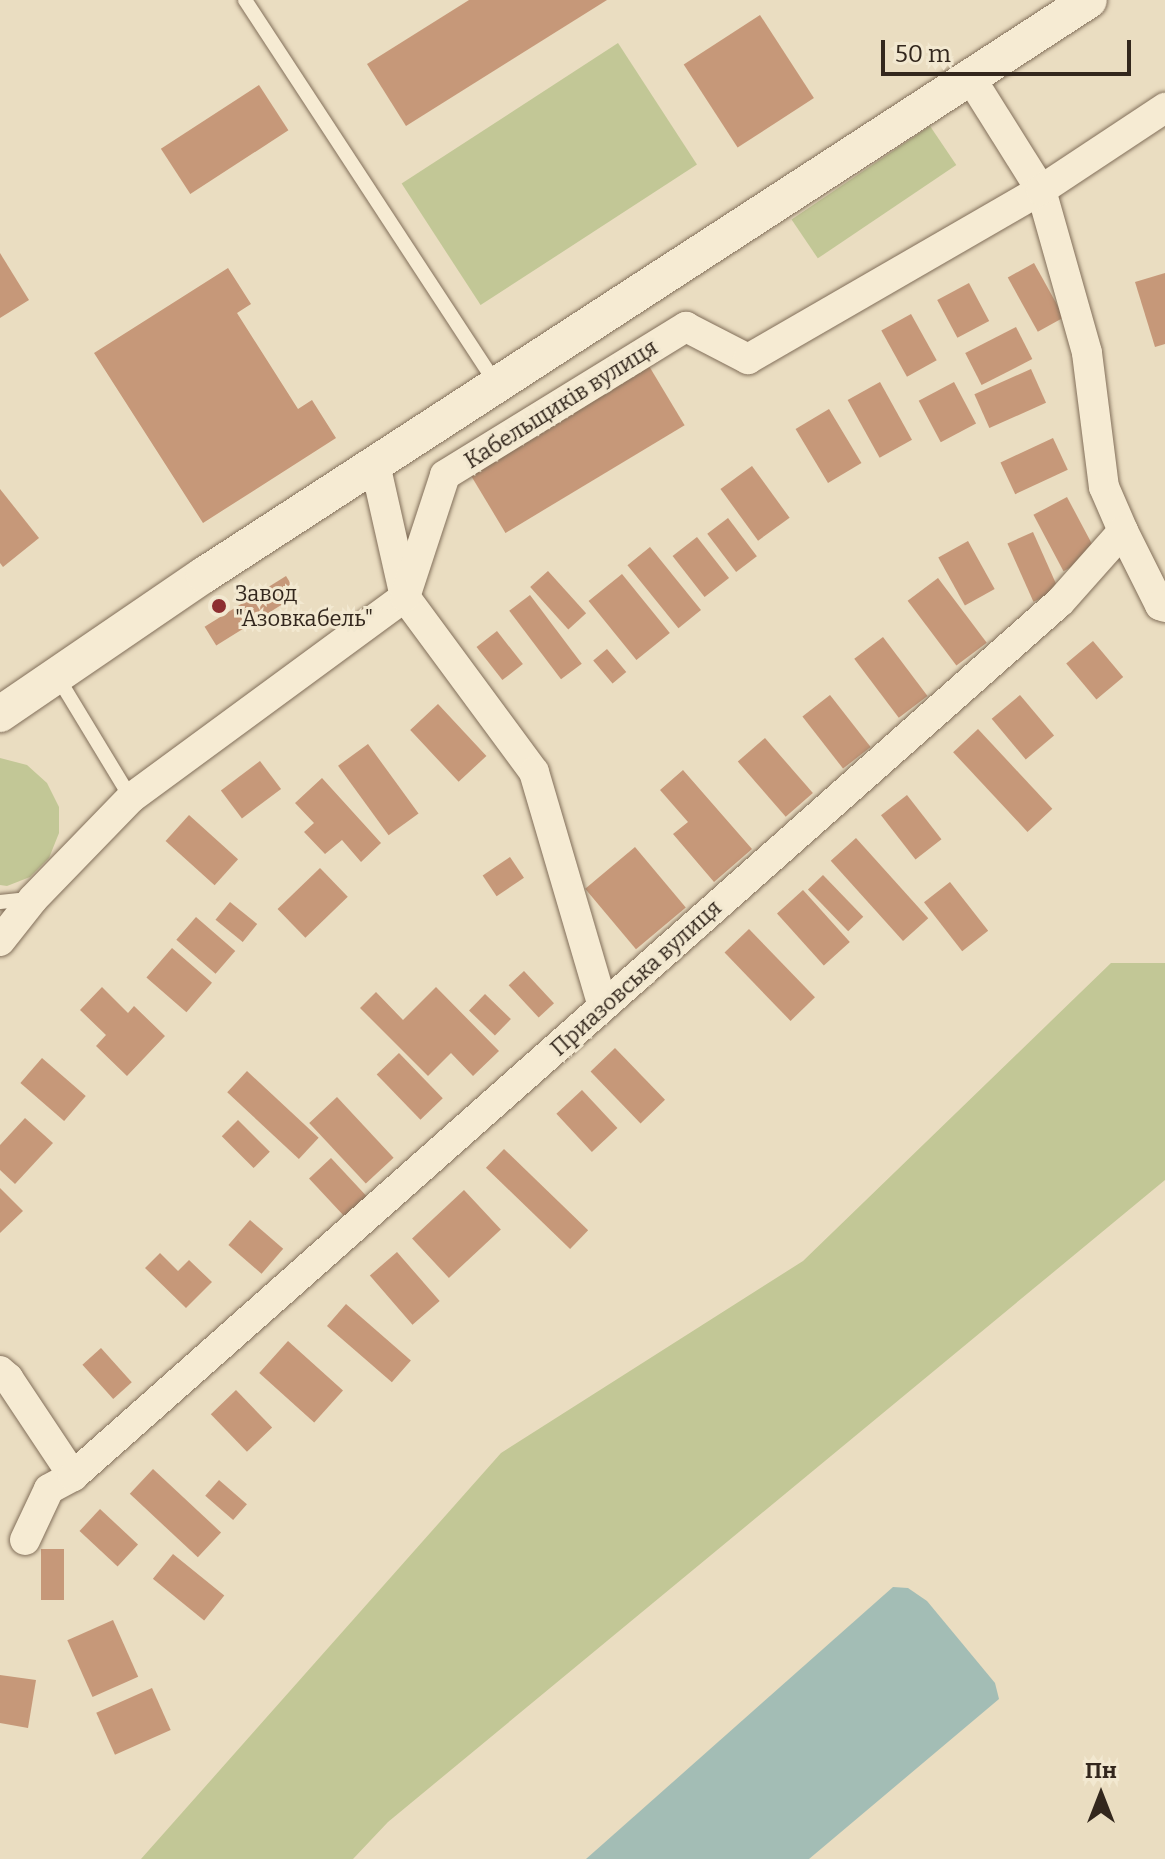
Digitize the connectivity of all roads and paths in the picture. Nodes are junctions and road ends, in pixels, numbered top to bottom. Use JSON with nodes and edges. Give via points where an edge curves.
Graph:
{"nodes":[{"id":1,"x":245,"y":0,"type":"edge"},
{"id":2,"x":1089,"y":0,"type":"edge"},
{"id":3,"x":970,"y":77,"type":"junction"},
{"id":4,"x":1165,"y":108,"type":"edge"},
{"id":5,"x":1041,"y":190,"type":"junction"},
{"id":6,"x":498,"y":387,"type":"junction"},
{"id":7,"x":375,"y":464,"type":"junction"},
{"id":8,"x":1123,"y":531,"type":"junction"},
{"id":9,"x":405,"y":597,"type":"junction"},
{"id":10,"x":1165,"y":607,"type":"edge"},
{"id":11,"x":57,"y":676,"type":"junction"},
{"id":12,"x":0,"y":714,"type":"edge"},
{"id":13,"x":131,"y":798,"type":"junction"},
{"id":14,"x":33,"y":899,"type":"junction"},
{"id":15,"x":0,"y":902,"type":"edge"},
{"id":16,"x":0,"y":941,"type":"edge"},
{"id":17,"x":603,"y":1006,"type":"junction"},
{"id":18,"x":0,"y":1371,"type":"edge"},
{"id":19,"x":73,"y":1476,"type":"junction"},
{"id":20,"x":25,"y":1540,"type":"dead end"}],
"edges":[{"from":1,"to":6,"type":"lane"},
{"from":2,"to":3,"type":"street"},
{"from":3,"to":5,"type":"street"},
{"from":3,"to":6,"type":"street"},
{"from":4,"to":5,"type":"street","name":"Кабельщиків вулиця"},
{"from":5,"to":8,"type":"street","via":[[1087,353],[1104,487]]},
{"from":5,"to":9,"type":"street","name":"Кабельщиків вулиця","via":[[748,359],[686,327],[445,475]]},
{"from":6,"to":7,"type":"street"},
{"from":7,"to":9,"type":"street"},
{"from":7,"to":11,"type":"street"},
{"from":8,"to":10,"type":"street"},
{"from":8,"to":17,"type":"street","name":"Приазовська вулиця","via":[[1060,602]]},
{"from":9,"to":13,"type":"street"},
{"from":9,"to":17,"type":"street","via":[[534,772]]},
{"from":11,"to":12,"type":"street"},
{"from":11,"to":13,"type":"lane"},
{"from":13,"to":14,"type":"street"},
{"from":14,"to":15,"type":"lane"},
{"from":14,"to":16,"type":"street"},
{"from":17,"to":19,"type":"street","name":"Приазовська вулиця"},
{"from":18,"to":19,"type":"street"},
{"from":19,"to":20,"type":"street","name":"Приазовська вулиця","via":[[49,1489]]}]}
